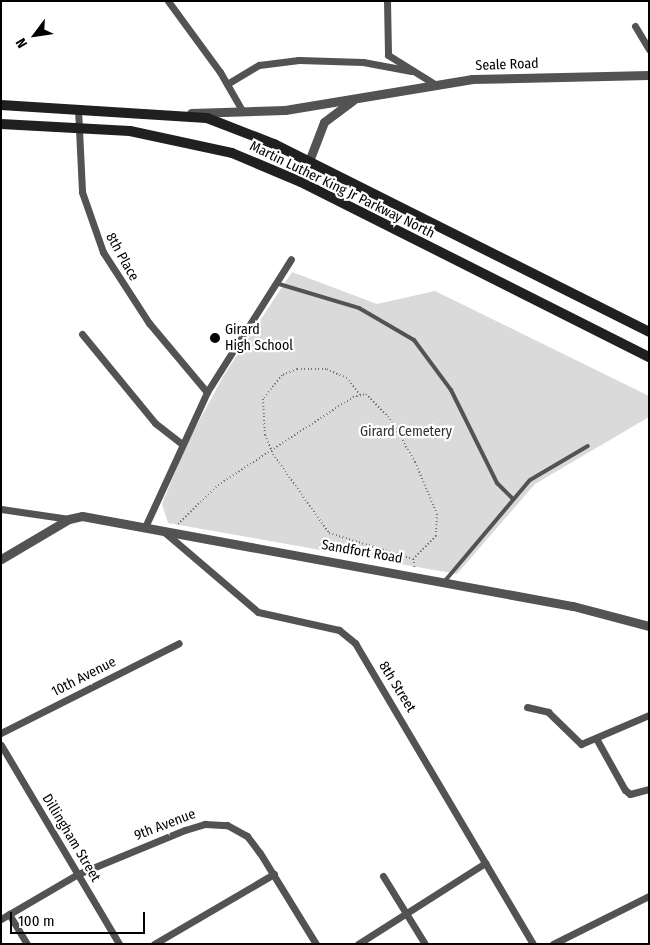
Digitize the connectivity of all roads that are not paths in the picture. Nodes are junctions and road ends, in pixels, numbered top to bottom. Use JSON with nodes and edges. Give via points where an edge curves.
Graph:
{"nodes":[{"id":1,"x":168,"y":1,"type":"edge"},
{"id":2,"x":387,"y":1,"type":"edge"},
{"id":3,"x":636,"y":26,"type":"dead end"},
{"id":4,"x":649,"y":48,"type":"edge"},
{"id":5,"x":411,"y":71,"type":"junction"},
{"id":6,"x":649,"y":75,"type":"edge"},
{"id":7,"x":226,"y":84,"type":"junction"},
{"id":8,"x":433,"y":84,"type":"junction"},
{"id":9,"x":367,"y":94,"type":"junction"},
{"id":10,"x":1,"y":105,"type":"edge"},
{"id":11,"x":78,"y":109,"type":"junction"},
{"id":12,"x":243,"y":112,"type":"junction"},
{"id":13,"x":171,"y":114,"type":"junction"},
{"id":14,"x":1,"y":124,"type":"edge"},
{"id":15,"x":76,"y":129,"type":"junction"},
{"id":16,"x":310,"y":162,"type":"junction"},
{"id":17,"x":301,"y":182,"type":"junction"},
{"id":18,"x":291,"y":259,"type":"dead end"},
{"id":19,"x":279,"y":284,"type":"junction"},
{"id":20,"x":649,"y":332,"type":"edge"},
{"id":21,"x":82,"y":334,"type":"dead end"},
{"id":22,"x":649,"y":357,"type":"edge"},
{"id":23,"x":208,"y":392,"type":"junction"},
{"id":24,"x":181,"y":444,"type":"junction"},
{"id":25,"x":588,"y":446,"type":"dead end"},
{"id":26,"x":513,"y":499,"type":"junction"},
{"id":27,"x":1,"y":509,"type":"edge"},
{"id":28,"x":69,"y":519,"type":"junction"},
{"id":29,"x":145,"y":527,"type":"junction"},
{"id":30,"x":162,"y":530,"type":"junction"},
{"id":31,"x":1,"y":559,"type":"edge"},
{"id":32,"x":444,"y":582,"type":"junction"},
{"id":33,"x":649,"y":626,"type":"edge"},
{"id":34,"x":179,"y":643,"type":"dead end"},
{"id":35,"x":527,"y":707,"type":"dead end"},
{"id":36,"x":649,"y":715,"type":"edge"},
{"id":37,"x":1,"y":733,"type":"edge"},
{"id":38,"x":597,"y":740,"type":"junction"},
{"id":39,"x":1,"y":745,"type":"edge"},
{"id":40,"x":649,"y":789,"type":"edge"},
{"id":41,"x":485,"y":863,"type":"junction"},
{"id":42,"x":78,"y":874,"type":"junction"},
{"id":43,"x":274,"y":874,"type":"junction"},
{"id":44,"x":383,"y":876,"type":"dead end"},
{"id":45,"x":649,"y":896,"type":"edge"},
{"id":46,"x":404,"y":912,"type":"junction"},
{"id":47,"x":9,"y":914,"type":"junction"},
{"id":48,"x":1,"y":918,"type":"edge"},
{"id":49,"x":27,"y":944,"type":"edge"},
{"id":50,"x":119,"y":944,"type":"edge"},
{"id":51,"x":154,"y":944,"type":"edge"},
{"id":52,"x":316,"y":944,"type":"edge"},
{"id":53,"x":358,"y":944,"type":"edge"},
{"id":54,"x":426,"y":944,"type":"edge"},
{"id":55,"x":533,"y":944,"type":"edge"},
{"id":56,"x":553,"y":944,"type":"edge"}],
"edges":[{"from":1,"to":7,"type":"street"},
{"from":2,"to":5,"type":"street","via":[[385,48],[395,62]]},
{"from":3,"to":4,"type":"street"},
{"from":5,"to":7,"type":"street","via":[[363,62],[299,60],[259,65]]},
{"from":5,"to":8,"type":"street"},
{"from":6,"to":8,"type":"street","name":"Seale Road"},
{"from":7,"to":12,"type":"street"},
{"from":8,"to":9,"type":"street","name":"Seale Road"},
{"from":9,"to":12,"type":"street","name":"Seale Road","via":[[285,110]]},
{"from":9,"to":16,"type":"street","name":"Seale Road","via":[[347,102],[324,122]]},
{"from":10,"to":11,"type":"main road","name":"Martin Luther King Jr Parkway North"},
{"from":11,"to":13,"type":"main road","name":"Martin Luther King Jr Parkway North"},
{"from":11,"to":15,"type":"street","name":"8th Place"},
{"from":12,"to":13,"type":"street","name":"Seale Road"},
{"from":13,"to":16,"type":"main road","name":"Martin Luther King Jr Parkway North","via":[[208,118]]},
{"from":14,"to":15,"type":"main road","name":"Martin Luther King Jr Parkway North"},
{"from":15,"to":17,"type":"main road","name":"Martin Luther King Jr Parkway North","via":[[130,131],[192,142],[239,156]]},
{"from":15,"to":23,"type":"street","name":"8th Place","via":[[82,192],[103,252],[149,323]]},
{"from":16,"to":17,"type":"street","name":"Seale Road"},
{"from":16,"to":20,"type":"main road","name":"Martin Luther King Jr Parkway North"},
{"from":17,"to":22,"type":"main road","name":"Martin Luther King Jr Parkway North"},
{"from":18,"to":19,"type":"street"},
{"from":19,"to":23,"type":"street"},
{"from":19,"to":26,"type":"lane","via":[[359,308],[414,340],[451,390],[483,458]]},
{"from":21,"to":24,"type":"street","via":[[156,423]]},
{"from":23,"to":24,"type":"street"},
{"from":24,"to":29,"type":"street"},
{"from":25,"to":26,"type":"lane","via":[[530,480]]},
{"from":26,"to":32,"type":"lane"},
{"from":27,"to":28,"type":"street"},
{"from":28,"to":29,"type":"street","name":"Sandfort Road","via":[[102,518]]},
{"from":28,"to":31,"type":"street"},
{"from":29,"to":30,"type":"street","name":"Sandfort Road"},
{"from":30,"to":32,"type":"street","name":"Sandfort Road"},
{"from":30,"to":41,"type":"street","name":"8th Street","via":[[258,612],[330,627],[355,643]]},
{"from":32,"to":33,"type":"street","name":"Sandfort Road","via":[[573,606]]},
{"from":34,"to":37,"type":"street","name":"10th Avenue"},
{"from":35,"to":38,"type":"street","via":[[548,712],[581,744]]},
{"from":36,"to":38,"type":"street"},
{"from":38,"to":40,"type":"street","via":[[625,790],[630,794]]},
{"from":39,"to":42,"type":"street","name":"Dillingham Street"},
{"from":41,"to":46,"type":"street"},
{"from":41,"to":55,"type":"street","name":"8th Street"},
{"from":42,"to":43,"type":"street","name":"9th Avenue","via":[[205,824],[227,825],[247,836]]},
{"from":42,"to":47,"type":"street","name":"9th Avenue"},
{"from":42,"to":50,"type":"street","name":"Dillingham Street"},
{"from":43,"to":51,"type":"street"},
{"from":43,"to":52,"type":"street","name":"9th Avenue"},
{"from":44,"to":46,"type":"street"},
{"from":45,"to":56,"type":"street"},
{"from":46,"to":53,"type":"street"},
{"from":46,"to":54,"type":"street"},
{"from":47,"to":48,"type":"street","name":"9th Avenue"},
{"from":47,"to":49,"type":"street"}]}
